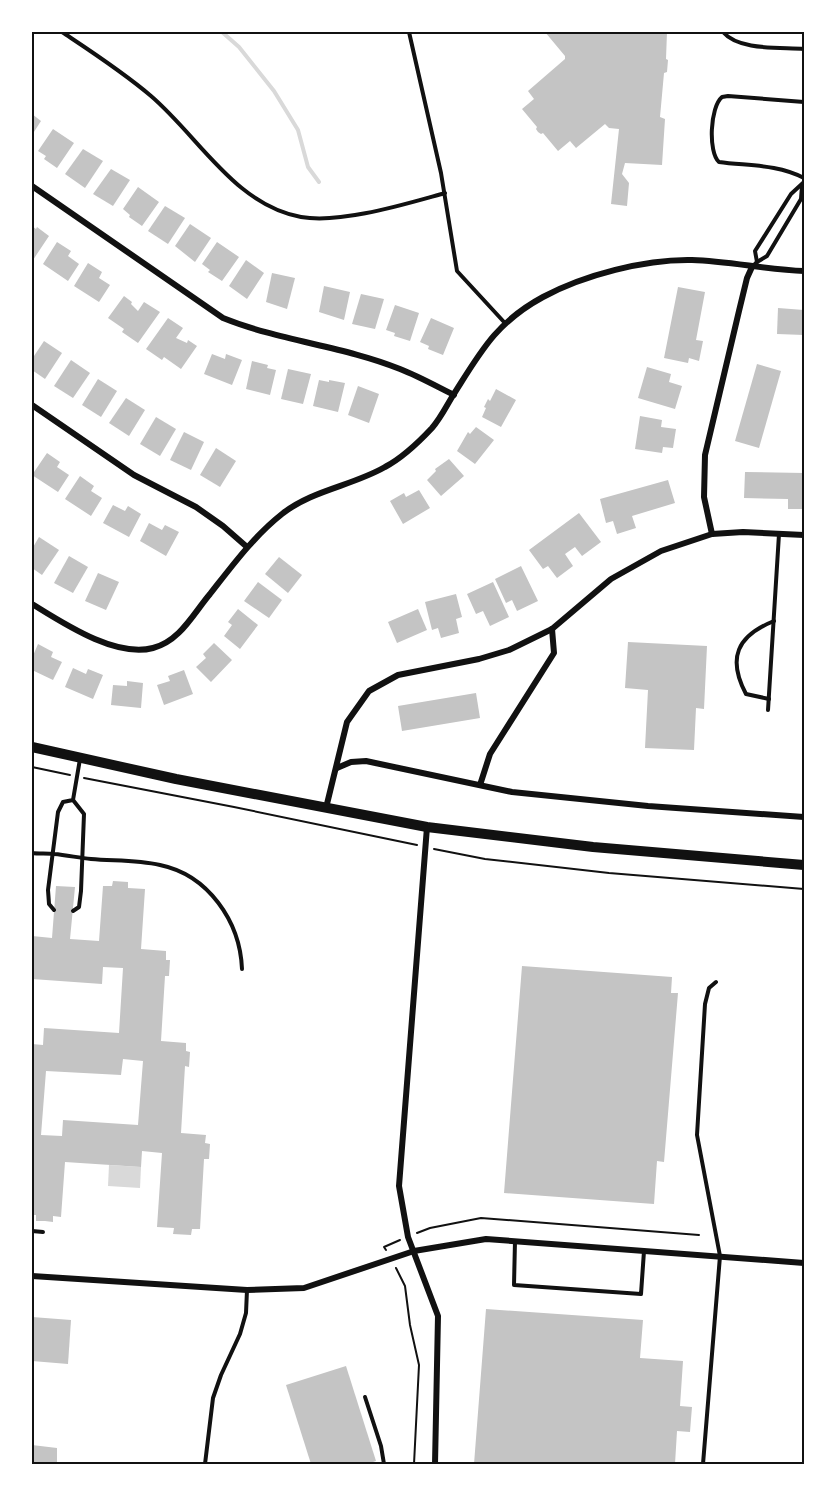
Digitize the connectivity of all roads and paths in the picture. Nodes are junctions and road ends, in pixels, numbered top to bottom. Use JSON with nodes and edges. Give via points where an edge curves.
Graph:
{"nodes":[{"id":1,"x":62,"y":32,"type":"edge"},
{"id":2,"x":409,"y":32,"type":"edge"},
{"id":3,"x":723,"y":32,"type":"edge"},
{"id":4,"x":804,"y":49,"type":"edge"},
{"id":5,"x":804,"y":102,"type":"edge"},
{"id":6,"x":804,"y":182,"type":"edge"},
{"id":7,"x":32,"y":186,"type":"edge"},
{"id":8,"x":445,"y":193,"type":"junction"},
{"id":9,"x":754,"y":264,"type":"junction"},
{"id":10,"x":804,"y":271,"type":"edge"},
{"id":11,"x":504,"y":322,"type":"junction"},
{"id":12,"x":454,"y":395,"type":"junction"},
{"id":13,"x":32,"y":405,"type":"edge"},
{"id":14,"x":779,"y":533,"type":"junction"},
{"id":15,"x":712,"y":534,"type":"junction"},
{"id":16,"x":804,"y":535,"type":"edge"},
{"id":17,"x":247,"y":547,"type":"junction"},
{"id":18,"x":32,"y":604,"type":"edge"},
{"id":19,"x":774,"y":621,"type":"junction"},
{"id":20,"x":552,"y":628,"type":"junction"},
{"id":21,"x":769,"y":699,"type":"junction"},
{"id":22,"x":768,"y":710,"type":"dead end"},
{"id":23,"x":32,"y":747,"type":"edge"},
{"id":24,"x":80,"y":759,"type":"junction"},
{"id":25,"x":337,"y":768,"type":"junction"},
{"id":26,"x":480,"y":785,"type":"junction"},
{"id":27,"x":73,"y":801,"type":"junction"},
{"id":28,"x":326,"y":808,"type":"junction"},
{"id":29,"x":804,"y":817,"type":"edge"},
{"id":30,"x":427,"y":828,"type":"junction"},
{"id":31,"x":32,"y":853,"type":"edge"},
{"id":32,"x":53,"y":854,"type":"junction"},
{"id":33,"x":82,"y":858,"type":"junction"},
{"id":34,"x":804,"y":865,"type":"edge"},
{"id":35,"x":54,"y":910,"type":"dead end"},
{"id":36,"x":73,"y":911,"type":"dead end"},
{"id":37,"x":242,"y":969,"type":"dead end"},
{"id":38,"x":716,"y":982,"type":"dead end"},
{"id":39,"x":32,"y":1232,"type":"edge"},
{"id":40,"x":43,"y":1232,"type":"dead end"},
{"id":41,"x":699,"y":1235,"type":"dead end"},
{"id":42,"x":408,"y":1237,"type":"junction"},
{"id":43,"x":515,"y":1241,"type":"junction"},
{"id":44,"x":644,"y":1250,"type":"junction"},
{"id":45,"x":414,"y":1251,"type":"junction"},
{"id":46,"x":720,"y":1256,"type":"junction"},
{"id":47,"x":392,"y":1259,"type":"junction"},
{"id":48,"x":804,"y":1263,"type":"edge"},
{"id":49,"x":32,"y":1275,"type":"edge"},
{"id":50,"x":247,"y":1290,"type":"junction"},
{"id":51,"x":365,"y":1397,"type":"dead end"},
{"id":52,"x":205,"y":1464,"type":"edge"},
{"id":53,"x":384,"y":1464,"type":"edge"},
{"id":54,"x":414,"y":1464,"type":"edge"},
{"id":55,"x":435,"y":1464,"type":"edge"},
{"id":56,"x":703,"y":1464,"type":"edge"}],
"edges":[{"from":1,"to":8,"type":"lane","via":[[152,97],[231,178],[270,207],[321,218]]},
{"from":2,"to":8,"type":"lane"},
{"from":3,"to":4,"type":"lane","via":[[729,39],[747,45]]},
{"from":5,"to":6,"type":"lane","via":[[722,97],[714,108],[712,151],[719,162],[790,170]]},
{"from":6,"to":9,"type":"lane","via":[[791,194],[755,251]]},
{"from":6,"to":9,"type":"lane","via":[[801,199],[767,256]]},
{"from":7,"to":12,"type":"street","via":[[222,318],[399,368]]},
{"from":8,"to":11,"type":"lane","via":[[457,271]]},
{"from":9,"to":10,"type":"street"},
{"from":9,"to":11,"type":"street","via":[[694,260],[641,264],[564,287]]},
{"from":9,"to":15,"type":"street","via":[[747,278],[705,455],[704,496]]},
{"from":11,"to":12,"type":"street"},
{"from":12,"to":17,"type":"street","via":[[433,427],[411,449],[384,468],[311,496],[282,514]]},
{"from":13,"to":17,"type":"street","via":[[134,475],[196,507]]},
{"from":14,"to":15,"type":"street"},
{"from":14,"to":16,"type":"street"},
{"from":14,"to":19,"type":"lane"},
{"from":15,"to":20,"type":"street","via":[[661,551],[611,579]]},
{"from":17,"to":18,"type":"street","via":[[186,626],[153,648],[132,650],[110,644]]},
{"from":19,"to":21,"type":"lane"},
{"from":19,"to":21,"type":"lane","via":[[745,638],[736,668],[746,694]]},
{"from":20,"to":25,"type":"street","via":[[509,650],[398,675],[369,691],[347,722]]},
{"from":20,"to":26,"type":"street","via":[[554,653],[490,754]]},
{"from":21,"to":22,"type":"lane"},
{"from":23,"to":24,"type":"main road"},
{"from":24,"to":27,"type":"lane"},
{"from":24,"to":28,"type":"main road"},
{"from":25,"to":26,"type":"street","via":[[366,761]]},
{"from":25,"to":28,"type":"street"},
{"from":26,"to":29,"type":"street","via":[[648,806]]},
{"from":27,"to":32,"type":"lane","via":[[63,802],[58,812]]},
{"from":27,"to":33,"type":"lane","via":[[84,814]]},
{"from":28,"to":30,"type":"main road"},
{"from":30,"to":34,"type":"main road"},
{"from":30,"to":42,"type":"street","via":[[399,1186]]},
{"from":31,"to":32,"type":"lane"},
{"from":32,"to":33,"type":"lane"},
{"from":32,"to":35,"type":"lane","via":[[48,890],[49,904]]},
{"from":33,"to":36,"type":"lane","via":[[79,906]]},
{"from":33,"to":37,"type":"lane","via":[[162,865],[207,889],[227,914],[242,952]]},
{"from":38,"to":46,"type":"lane","via":[[709,988],[705,1004],[697,1135]]},
{"from":39,"to":40,"type":"lane"},
{"from":41,"to":42,"type":"path","via":[[481,1218],[430,1228]]},
{"from":42,"to":45,"type":"street"},
{"from":42,"to":47,"type":"path","via":[[384,1247]]},
{"from":43,"to":44,"type":"street"},
{"from":43,"to":44,"type":"lane","via":[[514,1285],[641,1294]]},
{"from":43,"to":45,"type":"street","via":[[486,1239]]},
{"from":44,"to":46,"type":"street"},
{"from":45,"to":47,"type":"street"},
{"from":45,"to":55,"type":"street","via":[[438,1316]]},
{"from":46,"to":48,"type":"street"},
{"from":46,"to":56,"type":"lane"},
{"from":47,"to":50,"type":"street","via":[[304,1288]]},
{"from":47,"to":54,"type":"path","via":[[405,1286],[419,1365]]},
{"from":49,"to":50,"type":"street"},
{"from":50,"to":52,"type":"lane","via":[[240,1334],[213,1398]]},
{"from":51,"to":53,"type":"lane"}]}
